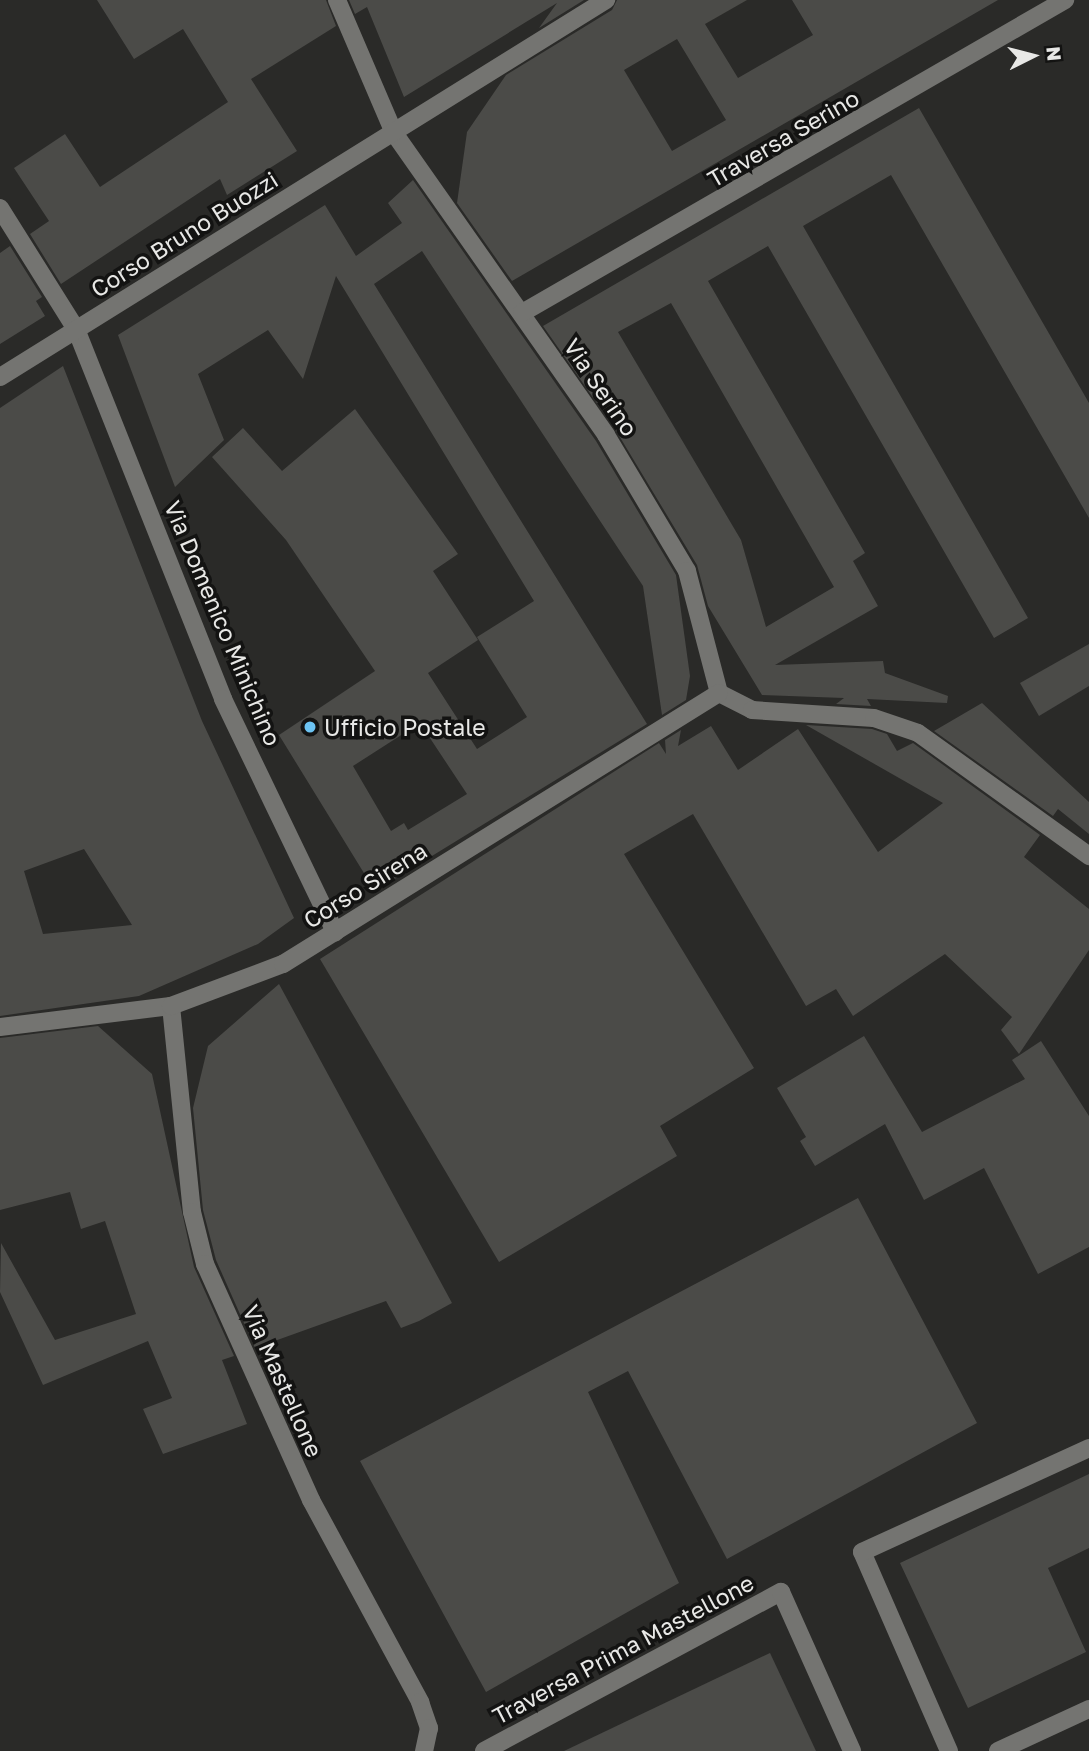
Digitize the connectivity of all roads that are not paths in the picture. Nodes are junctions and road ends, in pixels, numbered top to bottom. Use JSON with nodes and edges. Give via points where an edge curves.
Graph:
{"nodes":[{"id":1,"x":337,"y":0,"type":"edge"},
{"id":2,"x":606,"y":0,"type":"edge"},
{"id":3,"x":1065,"y":0,"type":"edge"},
{"id":4,"x":394,"y":133,"type":"junction"},
{"id":5,"x":0,"y":208,"type":"edge"},
{"id":6,"x":522,"y":313,"type":"junction"},
{"id":7,"x":76,"y":329,"type":"junction"},
{"id":8,"x":0,"y":377,"type":"edge"},
{"id":9,"x":719,"y":693,"type":"junction"},
{"id":10,"x":1089,"y":856,"type":"edge"},
{"id":11,"x":335,"y":932,"type":"junction"},
{"id":12,"x":171,"y":1006,"type":"junction"},
{"id":13,"x":0,"y":1027,"type":"edge"},
{"id":14,"x":1089,"y":1448,"type":"edge"},
{"id":15,"x":1089,"y":1709,"type":"edge"},
{"id":16,"x":424,"y":1751,"type":"edge"},
{"id":17,"x":484,"y":1751,"type":"edge"},
{"id":18,"x":852,"y":1751,"type":"edge"},
{"id":19,"x":949,"y":1751,"type":"edge"},
{"id":20,"x":998,"y":1751,"type":"edge"}],
"edges":[{"from":1,"to":4,"type":"street","name":"Via Serino"},
{"from":2,"to":4,"type":"street","name":"Corso Bruno Buozzi"},
{"from":3,"to":6,"type":"street","name":"Traversa Serino"},
{"from":4,"to":6,"type":"street","name":"Via Serino"},
{"from":4,"to":7,"type":"street","name":"Corso Bruno Buozzi"},
{"from":5,"to":7,"type":"street","name":"Via Domenico Minichino"},
{"from":6,"to":9,"type":"street","name":"Via Serino","via":[[687,571]]},
{"from":7,"to":8,"type":"street","name":"Corso Bruno Buozzi"},
{"from":7,"to":11,"type":"street","name":"Via Domenico Minichino","via":[[223,699]]},
{"from":9,"to":10,"type":"street","via":[[752,710],[874,718],[918,733]]},
{"from":9,"to":11,"type":"street","name":"Corso Sirena"},
{"from":11,"to":12,"type":"street","name":"Corso Sirena","via":[[283,964]]},
{"from":12,"to":13,"type":"street","name":"Corso Sirena"},
{"from":12,"to":16,"type":"street","name":"Via Mastellone","via":[[192,1212],[205,1264],[311,1500],[420,1702],[429,1728]]},
{"from":14,"to":19,"type":"street","via":[[862,1552]]},
{"from":15,"to":20,"type":"street"},
{"from":17,"to":18,"type":"street","name":"Traversa Prima Mastellone","via":[[781,1592]]}]}
